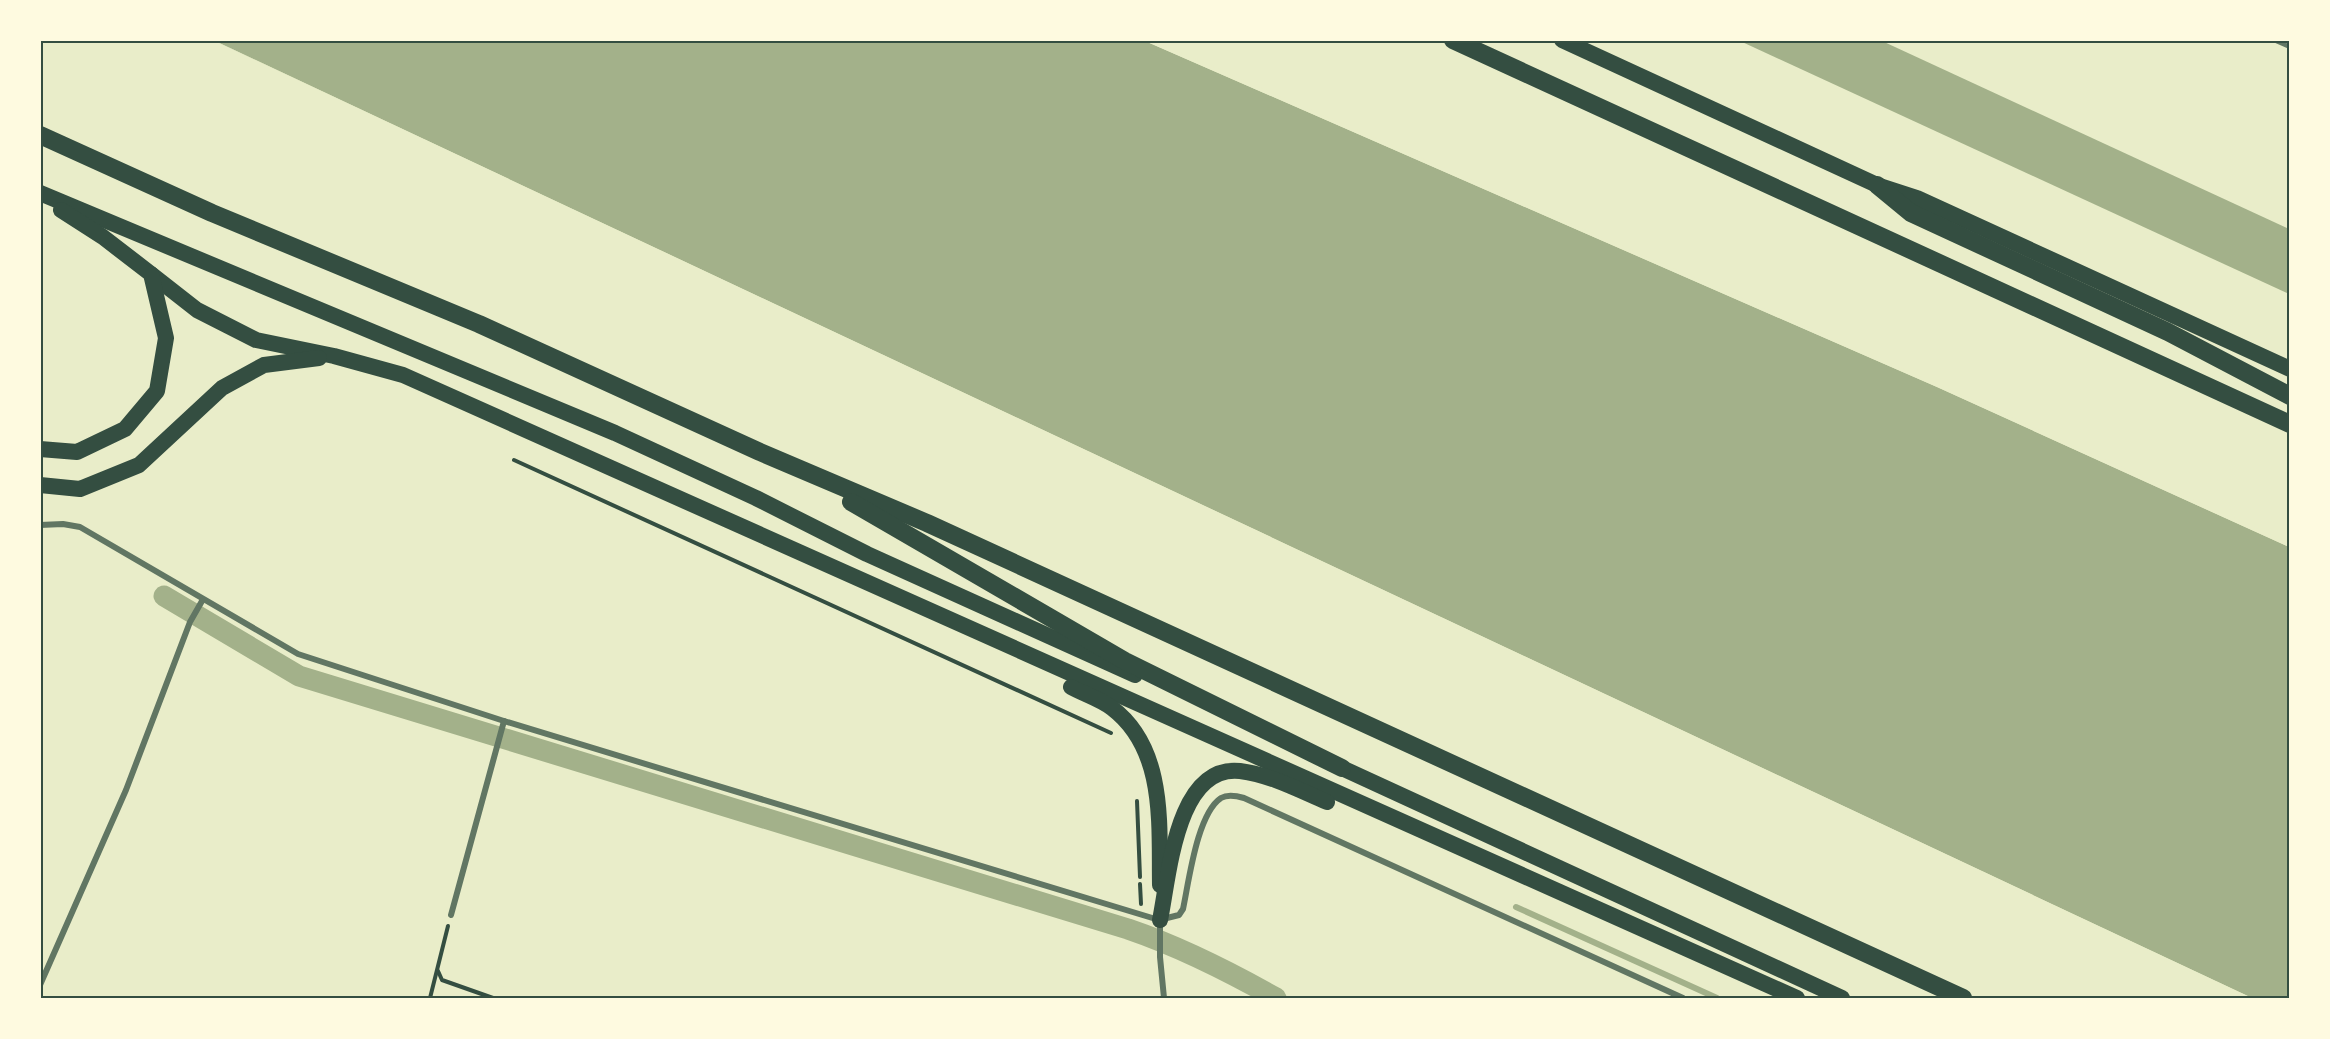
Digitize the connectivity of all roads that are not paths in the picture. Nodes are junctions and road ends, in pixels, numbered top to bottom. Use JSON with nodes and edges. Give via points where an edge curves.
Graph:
{"nodes":[{"id":1,"x":1453,"y":40,"type":"edge"},
{"id":2,"x":1562,"y":40,"type":"edge"},
{"id":3,"x":2274,"y":40,"type":"edge"},
{"id":4,"x":2289,"y":47,"type":"edge"},
{"id":5,"x":40,"y":135,"type":"edge"},
{"id":6,"x":1877,"y":185,"type":"junction"},
{"id":7,"x":40,"y":195,"type":"edge"},
{"id":8,"x":151,"y":274,"type":"junction"},
{"id":9,"x":334,"y":356,"type":"junction"},
{"id":10,"x":2289,"y":369,"type":"edge"},
{"id":11,"x":2289,"y":396,"type":"edge"},
{"id":12,"x":2289,"y":424,"type":"edge"},
{"id":13,"x":40,"y":449,"type":"edge"},
{"id":14,"x":760,"y":452,"type":"junction"},
{"id":15,"x":40,"y":485,"type":"edge"},
{"id":16,"x":40,"y":525,"type":"edge"},
{"id":17,"x":202,"y":600,"type":"junction"},
{"id":18,"x":913,"y":605,"type":"junction"},
{"id":19,"x":504,"y":721,"type":"junction"},
{"id":20,"x":1342,"y":768,"type":"junction"},
{"id":21,"x":451,"y":915,"type":"road end"},
{"id":22,"x":1160,"y":920,"type":"junction"},
{"id":23,"x":1619,"y":920,"type":"junction"},
{"id":24,"x":40,"y":985,"type":"edge"},
{"id":25,"x":1164,"y":999,"type":"edge"},
{"id":26,"x":1683,"y":999,"type":"edge"},
{"id":27,"x":1797,"y":999,"type":"edge"},
{"id":28,"x":1842,"y":999,"type":"edge"},
{"id":29,"x":1963,"y":999,"type":"edge"}],
"edges":[{"from":1,"to":12,"type":"highway"},
{"from":2,"to":6,"type":"highway"},
{"from":3,"to":4,"type":"lane"},
{"from":5,"to":14,"type":"highway","via":[[212,213],[479,324]]},
{"from":6,"to":10,"type":"highway","via":[[1917,198]]},
{"from":6,"to":11,"type":"highway","via":[[1911,213],[2168,332]]},
{"from":7,"to":8,"type":"highway"},
{"from":7,"to":20,"type":"highway","via":[[615,432],[867,554]]},
{"from":8,"to":9,"type":"highway","via":[[197,310],[256,340]]},
{"from":8,"to":13,"type":"highway","via":[[166,338],[157,391],[125,429],[77,452]]},
{"from":9,"to":15,"type":"highway","via":[[264,365],[222,388],[139,465],[80,489]]},
{"from":9,"to":18,"type":"highway","via":[[403,375]]},
{"from":14,"to":20,"type":"highway","via":[[920,539],[1125,661]]},
{"from":14,"to":29,"type":"highway","via":[[927,523]]},
{"from":16,"to":17,"type":"street","via":[[80,527]]},
{"from":17,"to":19,"type":"street","via":[[298,654]]},
{"from":17,"to":24,"type":"street","via":[[126,790]]},
{"from":18,"to":22,"type":"highway","via":[[1111,707],[1132,727],[1145,746],[1154,772],[1160,840]]},
{"from":18,"to":23,"type":"highway"},
{"from":19,"to":21,"type":"street"},
{"from":19,"to":22,"type":"street"},
{"from":20,"to":28,"type":"highway"},
{"from":22,"to":23,"type":"highway","via":[[1181,815],[1201,785],[1215,775],[1237,771],[1276,780]]},
{"from":22,"to":25,"type":"street"},
{"from":22,"to":26,"type":"street","via":[[1179,915],[1183,909],[1206,816],[1221,798],[1231,795]]},
{"from":23,"to":27,"type":"highway"}]}
